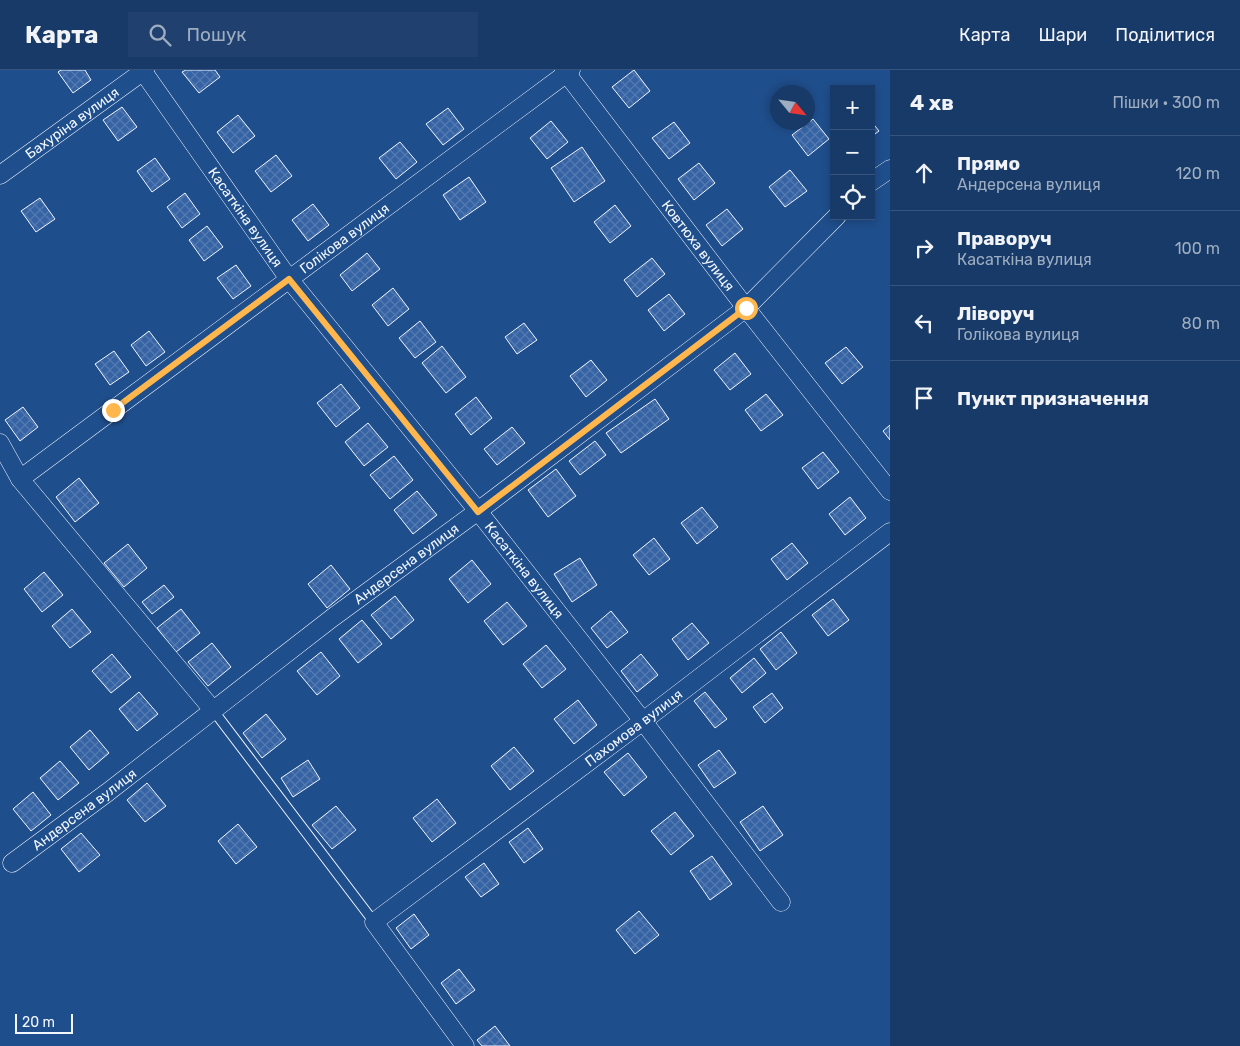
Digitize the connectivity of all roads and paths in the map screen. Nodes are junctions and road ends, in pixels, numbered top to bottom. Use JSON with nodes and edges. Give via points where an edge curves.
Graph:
{"nodes":[{"id":1,"x":143,"y":70,"type":"edge"},
{"id":2,"x":567,"y":71,"type":"edge"},
{"id":3,"x":890,"y":169,"type":"edge"},
{"id":4,"x":0,"y":175,"type":"edge"},
{"id":5,"x":875,"y":179,"type":"edge"},
{"id":6,"x":833,"y":220,"type":"edge"},
{"id":7,"x":289,"y":279,"type":"junction"},
{"id":8,"x":746,"y":308,"type":"junction"},
{"id":9,"x":0,"y":443,"type":"edge"},
{"id":10,"x":20,"y":479,"type":"junction"},
{"id":11,"x":890,"y":491,"type":"edge"},
{"id":12,"x":478,"y":512,"type":"junction"},
{"id":13,"x":890,"y":532,"type":"edge"},
{"id":14,"x":213,"y":710,"type":"junction"},
{"id":15,"x":643,"y":722,"type":"junction"},
{"id":16,"x":12,"y":863,"type":"dead end"},
{"id":17,"x":781,"y":902,"type":"dead end"},
{"id":18,"x":374,"y":922,"type":"junction"},
{"id":19,"x":465,"y":1046,"type":"edge"}],
"edges":[{"from":1,"to":4,"type":"street","name":"Бахуріна вулиця"},
{"from":1,"to":7,"type":"street","name":"Касаткіна вулиця"},
{"from":2,"to":7,"type":"street","name":"Голікова вулиця"},
{"from":2,"to":8,"type":"street","name":"Ковтюха вулиця"},
{"from":3,"to":5,"type":"street"},
{"from":6,"to":8,"type":"street","name":"Андерсена вулиця"},
{"from":7,"to":10,"type":"street","name":"Голікова вулиця"},
{"from":7,"to":12,"type":"street","name":"Касаткіна вулиця"},
{"from":8,"to":11,"type":"street","name":"Ковтюха вулиця"},
{"from":8,"to":12,"type":"street","name":"Андерсена вулиця"},
{"from":9,"to":10,"type":"street"},
{"from":10,"to":14,"type":"street"},
{"from":12,"to":14,"type":"street","name":"Андерсена вулиця"},
{"from":12,"to":15,"type":"street","name":"Касаткіна вулиця"},
{"from":13,"to":15,"type":"street","name":"Пахомова вулиця"},
{"from":14,"to":16,"type":"street","name":"Андерсена вулиця"},
{"from":14,"to":18,"type":"lane"},
{"from":15,"to":17,"type":"street","name":"Касаткіна вулиця"},
{"from":15,"to":18,"type":"street","name":"Пахомова вулиця"},
{"from":18,"to":19,"type":"street"}]}
